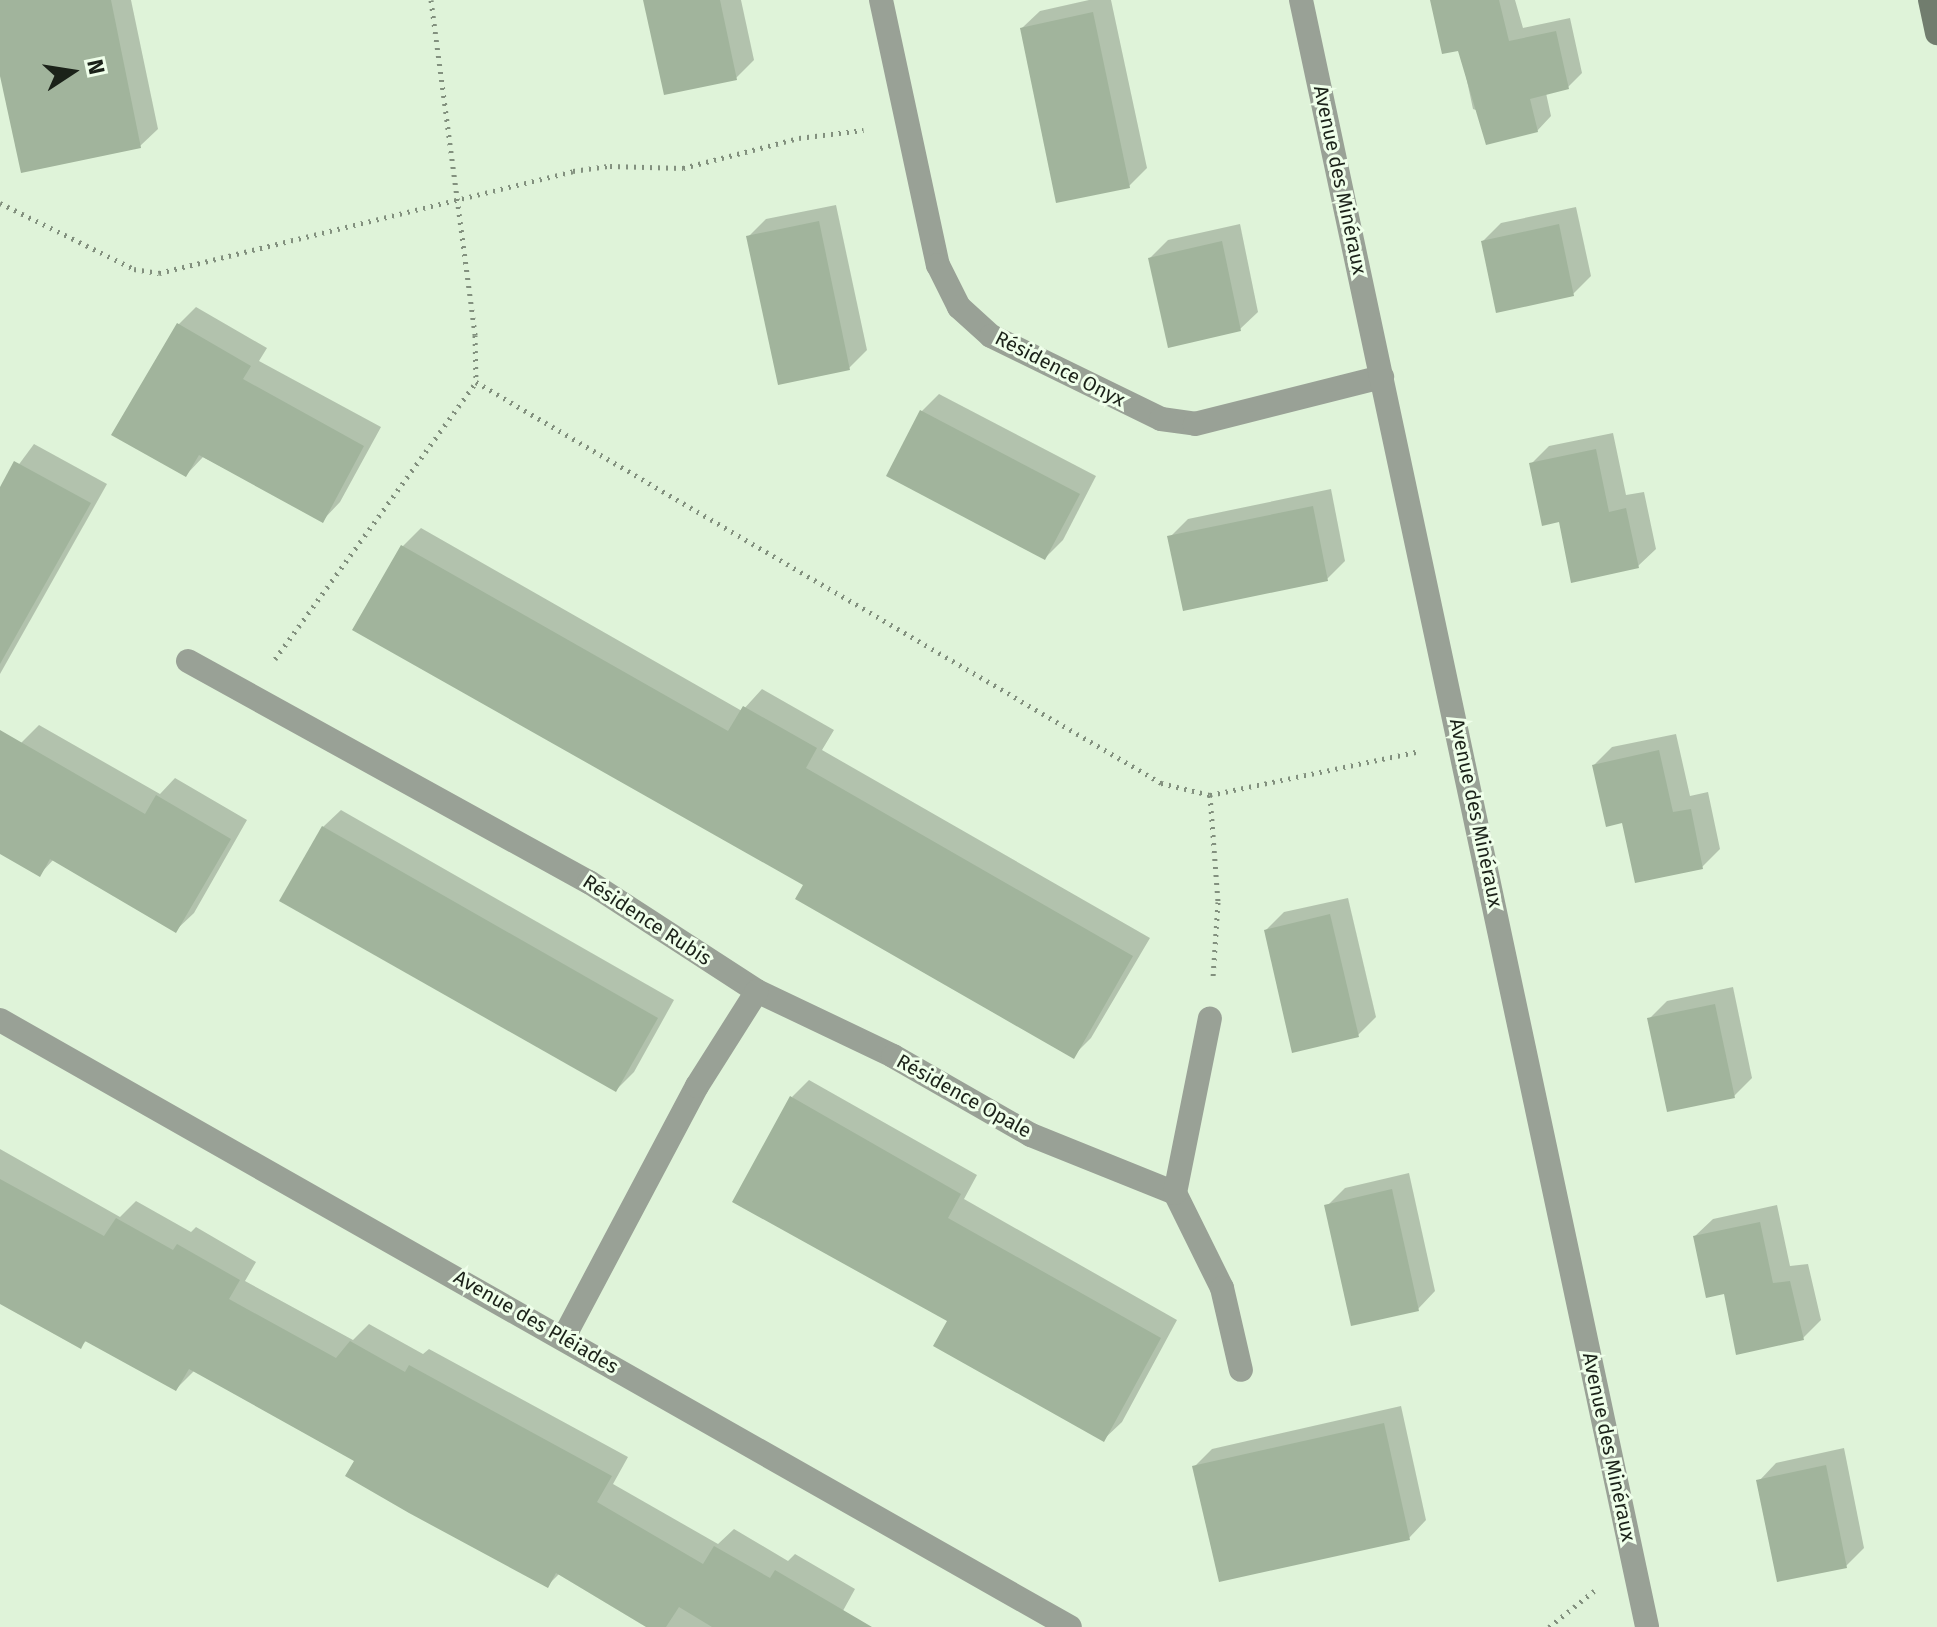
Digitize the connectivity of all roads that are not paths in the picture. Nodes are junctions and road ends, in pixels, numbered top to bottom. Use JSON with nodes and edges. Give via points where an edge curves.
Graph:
{"nodes":[{"id":1,"x":881,"y":0,"type":"edge"},
{"id":2,"x":1301,"y":0,"type":"edge"},
{"id":3,"x":1930,"y":0,"type":"edge"},
{"id":4,"x":1937,"y":33,"type":"edge"},
{"id":5,"x":1382,"y":377,"type":"junction"},
{"id":6,"x":188,"y":661,"type":"dead end"},
{"id":7,"x":757,"y":991,"type":"junction"},
{"id":8,"x":1210,"y":1018,"type":"road end"},
{"id":9,"x":0,"y":1020,"type":"edge"},
{"id":10,"x":1175,"y":1193,"type":"junction"},
{"id":11,"x":564,"y":1337,"type":"junction"},
{"id":12,"x":1241,"y":1370,"type":"dead end"},
{"id":13,"x":1070,"y":1627,"type":"edge"},
{"id":14,"x":1647,"y":1627,"type":"edge"}],
"edges":[{"from":1,"to":5,"type":"street","name":"Résidence Onyx","via":[[938,265],[959,307],[991,336],[1161,419],[1195,424]]},
{"from":2,"to":5,"type":"street","name":"Avenue des Minéraux"},
{"from":3,"to":4,"type":"street"},
{"from":5,"to":14,"type":"street","name":"Avenue des Minéraux"},
{"from":6,"to":7,"type":"street","name":"Résidence Rubis","via":[[589,882]]},
{"from":7,"to":10,"type":"street","name":"Résidence Opale","via":[[893,1056],[1031,1135]]},
{"from":7,"to":11,"type":"street","via":[[697,1086]]},
{"from":8,"to":10,"type":"street"},
{"from":9,"to":11,"type":"street","name":"Avenue des Pléiades"},
{"from":10,"to":12,"type":"street","via":[[1222,1288]]},
{"from":11,"to":13,"type":"street","name":"Avenue des Pléiades"}]}
